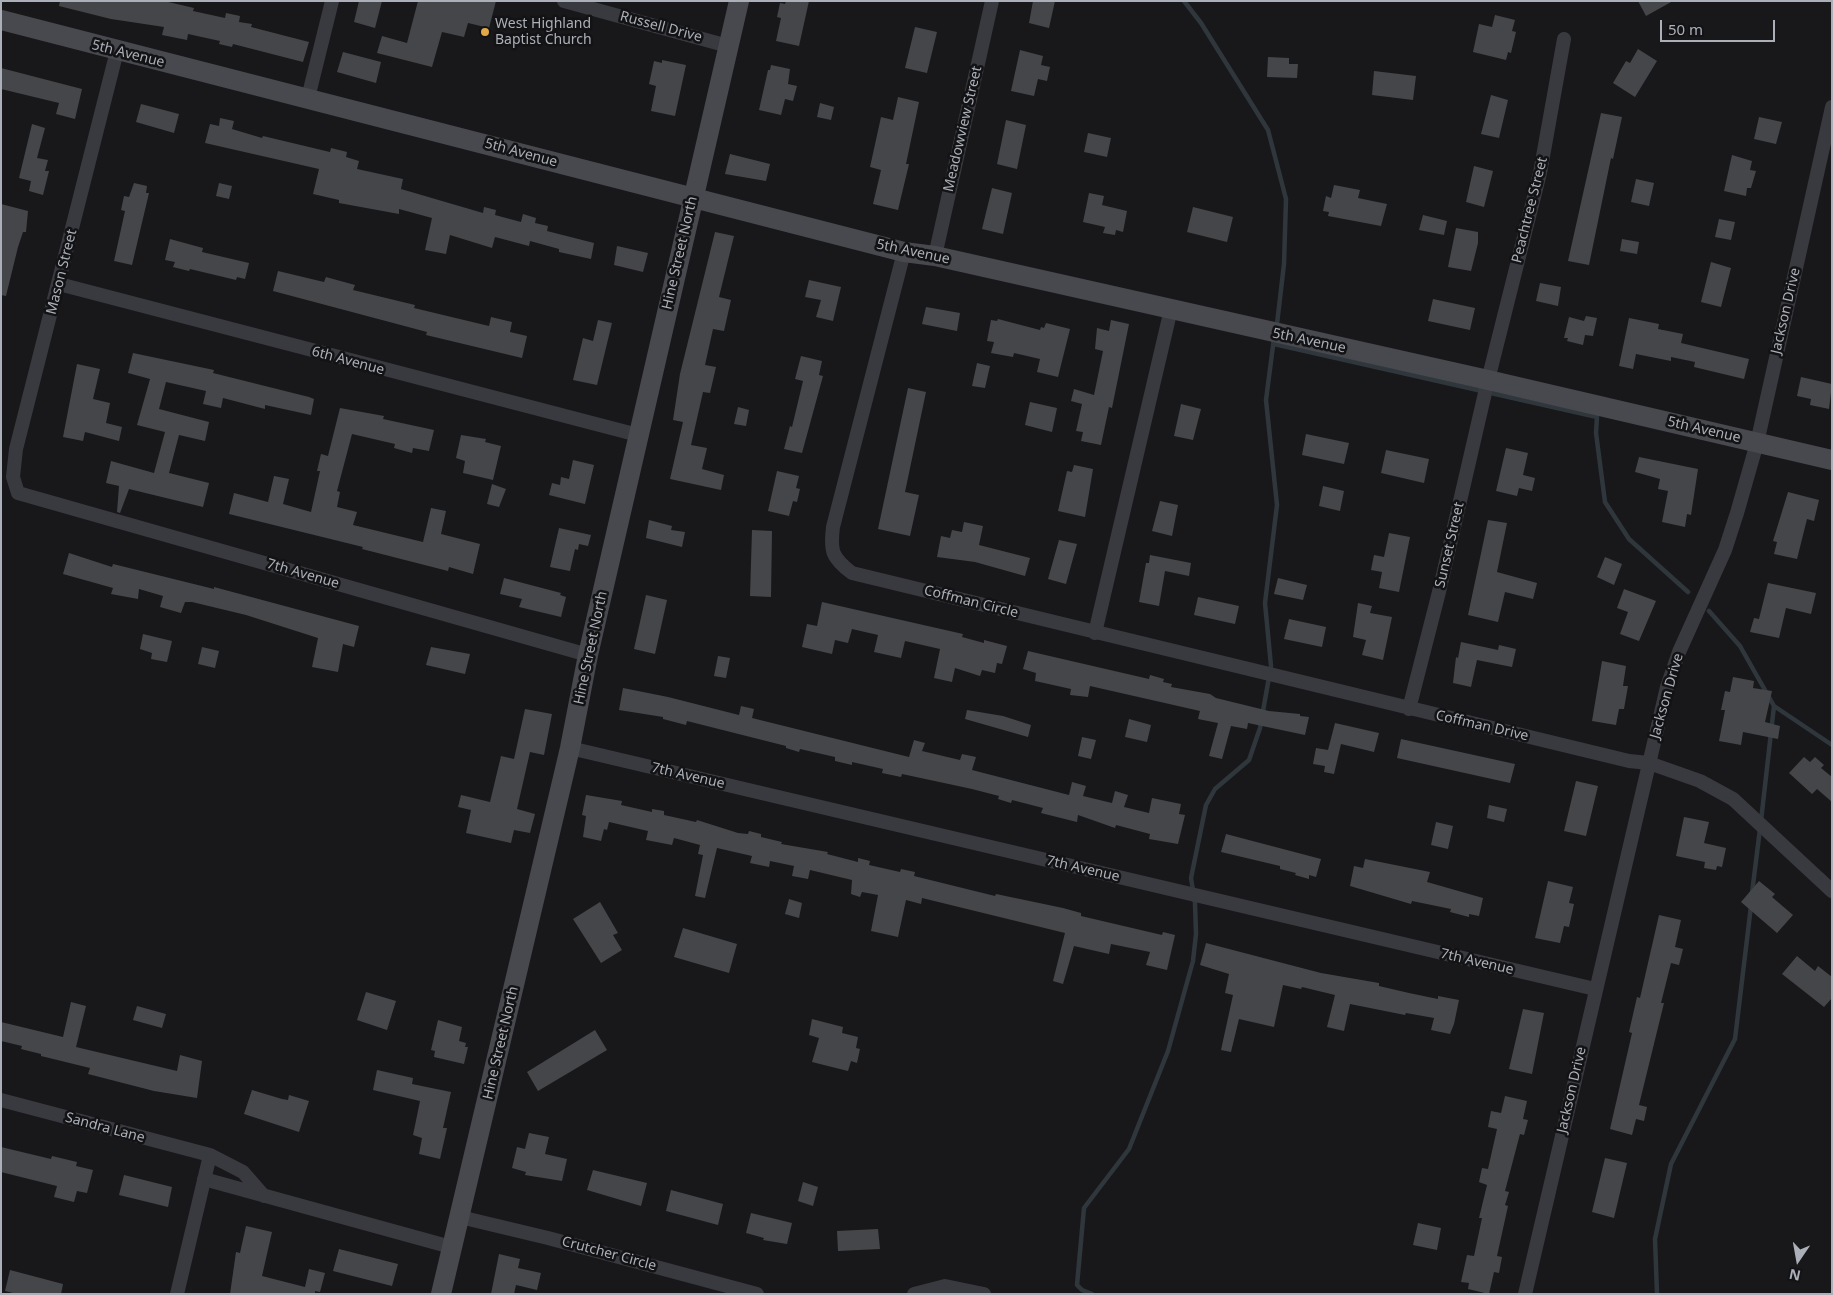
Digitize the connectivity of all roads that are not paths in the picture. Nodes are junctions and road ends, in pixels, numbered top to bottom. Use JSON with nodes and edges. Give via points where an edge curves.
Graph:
{"nodes":[{"id":1,"x":332,"y":1,"type":"edge"},
{"id":2,"x":564,"y":1,"type":"edge"},
{"id":3,"x":739,"y":1,"type":"edge"},
{"id":4,"x":992,"y":1,"type":"edge"},
{"id":5,"x":1,"y":20,"type":"edge"},
{"id":6,"x":1564,"y":39,"type":"dead end"},
{"id":7,"x":728,"y":46,"type":"junction"},
{"id":8,"x":117,"y":51,"type":"junction"},
{"id":9,"x":308,"y":98,"type":"junction"},
{"id":10,"x":1832,"y":107,"type":"edge"},
{"id":11,"x":693,"y":198,"type":"junction"},
{"id":12,"x":904,"y":252,"type":"junction"},
{"id":13,"x":935,"y":256,"type":"junction"},
{"id":14,"x":59,"y":284,"type":"junction"},
{"id":15,"x":1171,"y":309,"type":"junction"},
{"id":16,"x":1488,"y":380,"type":"junction"},
{"id":17,"x":638,"y":435,"type":"junction"},
{"id":18,"x":1757,"y":443,"type":"junction"},
{"id":19,"x":1832,"y":460,"type":"edge"},
{"id":20,"x":18,"y":493,"type":"joint"},
{"id":21,"x":1095,"y":633,"type":"junction"},
{"id":22,"x":588,"y":655,"type":"junction"},
{"id":23,"x":1409,"y":709,"type":"junction"},
{"id":24,"x":570,"y":748,"type":"junction"},
{"id":25,"x":1648,"y":763,"type":"junction"},
{"id":26,"x":1832,"y":891,"type":"edge"},
{"id":27,"x":1595,"y":990,"type":"junction"},
{"id":28,"x":1,"y":1100,"type":"edge"},
{"id":29,"x":210,"y":1155,"type":"junction"},
{"id":30,"x":204,"y":1179,"type":"junction"},
{"id":31,"x":264,"y":1196,"type":"junction"},
{"id":32,"x":460,"y":1217,"type":"junction"},
{"id":33,"x":451,"y":1247,"type":"junction"},
{"id":34,"x":177,"y":1294,"type":"edge"},
{"id":35,"x":441,"y":1294,"type":"edge"},
{"id":36,"x":757,"y":1294,"type":"edge"},
{"id":37,"x":914,"y":1294,"type":"edge"},
{"id":38,"x":984,"y":1294,"type":"edge"},
{"id":39,"x":1525,"y":1294,"type":"edge"}],
"edges":[{"from":1,"to":9,"type":"street"},
{"from":2,"to":7,"type":"street","name":"Russell Drive"},
{"from":3,"to":7,"type":"street","name":"Hine Street North"},
{"from":4,"to":13,"type":"street","name":"Meadowview Street"},
{"from":5,"to":8,"type":"street","name":"5th Avenue"},
{"from":6,"to":16,"type":"street","name":"Peachtree Street","via":[[1540,174]]},
{"from":7,"to":11,"type":"street","name":"Hine Street North"},
{"from":8,"to":9,"type":"street","name":"5th Avenue"},
{"from":8,"to":14,"type":"street","name":"Mason Street"},
{"from":9,"to":11,"type":"street","name":"5th Avenue"},
{"from":10,"to":18,"type":"street","name":"Jackson Drive"},
{"from":11,"to":12,"type":"street","name":"5th Avenue"},
{"from":11,"to":17,"type":"street","name":"Hine Street North"},
{"from":12,"to":13,"type":"street","name":"5th Avenue"},
{"from":12,"to":21,"type":"street","name":"Coffman Circle","via":[[834,527],[831,545],[838,562],[852,573]]},
{"from":13,"to":15,"type":"street","name":"5th Avenue"},
{"from":14,"to":17,"type":"street","name":"6th Avenue"},
{"from":14,"to":20,"type":"street","name":"Mason Street","via":[[16,449],[13,477]]},
{"from":15,"to":16,"type":"street","name":"5th Avenue"},
{"from":15,"to":21,"type":"street"},
{"from":16,"to":18,"type":"street","name":"5th Avenue"},
{"from":16,"to":23,"type":"street","name":"Sunset Street"},
{"from":17,"to":22,"type":"street","name":"Hine Street North"},
{"from":18,"to":19,"type":"street","name":"5th Avenue"},
{"from":18,"to":25,"type":"street","name":"Jackson Drive","via":[[1725,550],[1701,599],[1667,687]]},
{"from":20,"to":22,"type":"street","name":"7th Avenue"},
{"from":21,"to":23,"type":"street","name":"Coffman Drive"},
{"from":22,"to":24,"type":"street","name":"Hine Street North"},
{"from":23,"to":25,"type":"street","name":"Coffman Drive"},
{"from":24,"to":27,"type":"street","name":"7th Avenue"},
{"from":24,"to":32,"type":"street","name":"Hine Street North"},
{"from":25,"to":26,"type":"street","name":"Coffman Drive","via":[[1700,781],[1733,799]]},
{"from":25,"to":27,"type":"street","name":"Jackson Drive"},
{"from":27,"to":39,"type":"street","name":"Jackson Drive"},
{"from":28,"to":29,"type":"street","name":"Sandra Lane"},
{"from":29,"to":30,"type":"street"},
{"from":29,"to":31,"type":"street","name":"Sandra Lane","via":[[243,1172]]},
{"from":30,"to":31,"type":"street"},
{"from":30,"to":34,"type":"street"},
{"from":31,"to":33,"type":"street"},
{"from":32,"to":33,"type":"street","name":"Hine Street North"},
{"from":32,"to":36,"type":"street","name":"Crutcher Circle"},
{"from":33,"to":35,"type":"street","name":"Hine Street North"},
{"from":37,"to":38,"type":"street","via":[[945,1286]]}]}
